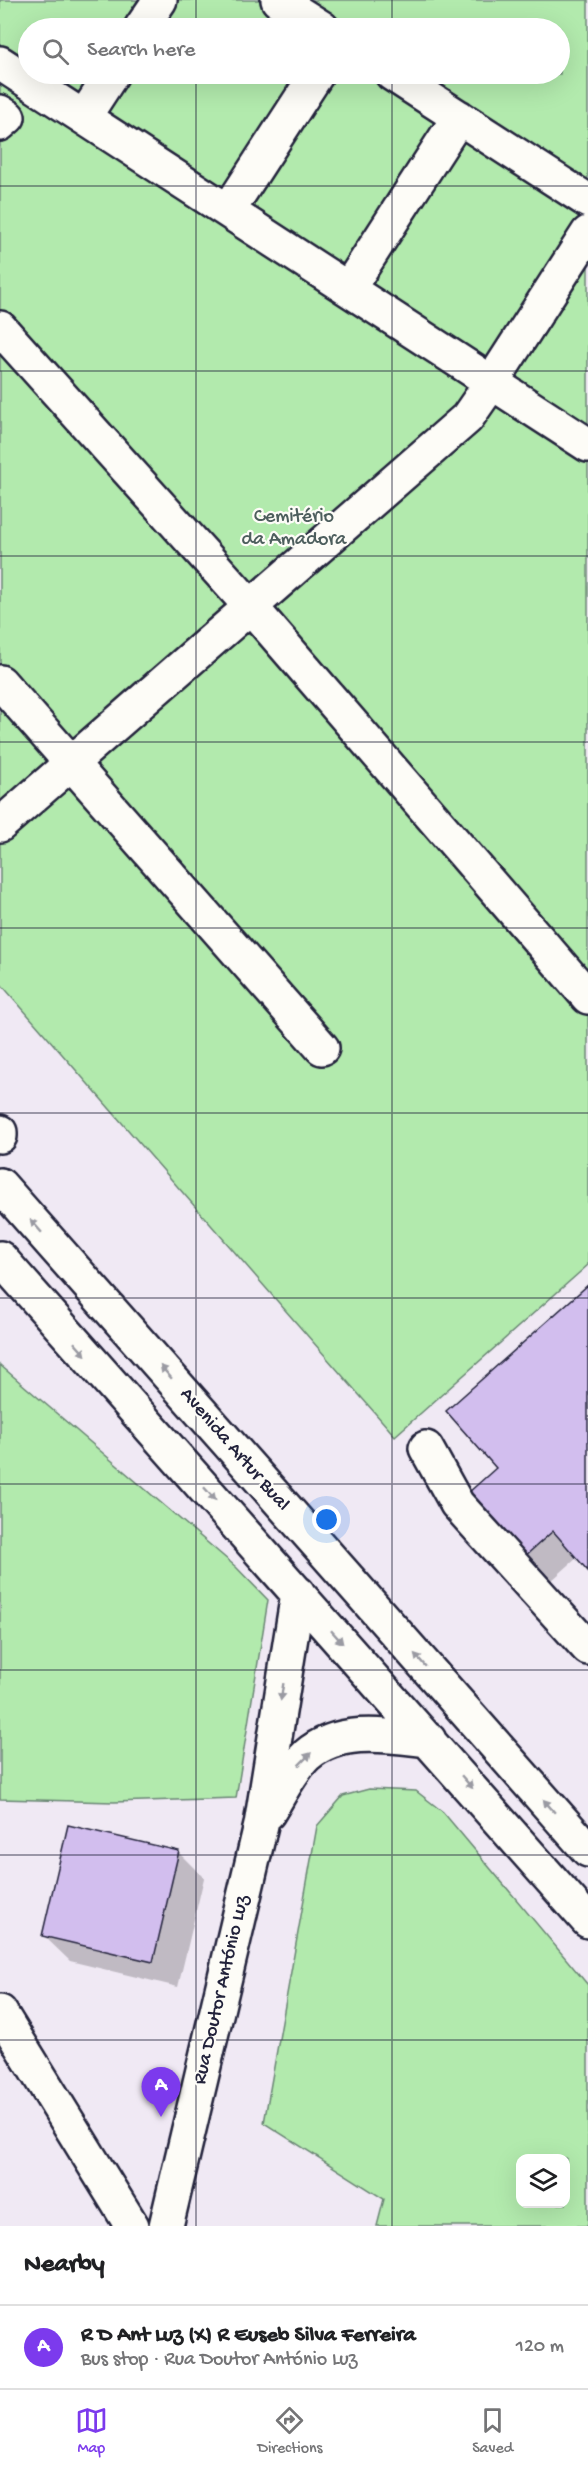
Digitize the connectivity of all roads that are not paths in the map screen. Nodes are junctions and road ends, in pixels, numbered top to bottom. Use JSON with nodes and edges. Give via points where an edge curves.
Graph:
{"nodes":[{"id":1,"x":160,"y":0,"type":"edge"},
{"id":2,"x":278,"y":0,"type":"edge"},
{"id":3,"x":148,"y":18,"type":"edge"},
{"id":4,"x":306,"y":18,"type":"edge"},
{"id":5,"x":0,"y":63,"type":"edge"},
{"id":6,"x":18,"y":75,"type":"edge"},
{"id":7,"x":33,"y":84,"type":"edge"},
{"id":8,"x":105,"y":84,"type":"edge"},
{"id":9,"x":311,"y":84,"type":"edge"},
{"id":10,"x":408,"y":84,"type":"edge"},
{"id":11,"x":0,"y":112,"type":"edge"},
{"id":12,"x":84,"y":117,"type":"junction"},
{"id":13,"x":459,"y":117,"type":"junction"},
{"id":14,"x":0,"y":124,"type":"edge"},
{"id":15,"x":588,"y":201,"type":"edge"},
{"id":16,"x":228,"y":211,"type":"junction"},
{"id":17,"x":588,"y":232,"type":"edge"},
{"id":18,"x":348,"y":289,"type":"junction"},
{"id":19,"x":0,"y":328,"type":"edge"},
{"id":20,"x":492,"y":382,"type":"junction"},
{"id":21,"x":588,"y":445,"type":"edge"},
{"id":22,"x":251,"y":607,"type":"junction"},
{"id":23,"x":0,"y":682,"type":"edge"},
{"id":24,"x":71,"y":764,"type":"junction"},
{"id":25,"x":0,"y":825,"type":"edge"},
{"id":26,"x":588,"y":997,"type":"edge"},
{"id":27,"x":322,"y":1048,"type":"dead end"},
{"id":28,"x":0,"y":1185,"type":"edge"},
{"id":29,"x":0,"y":1258,"type":"edge"},
{"id":30,"x":0,"y":1288,"type":"edge"},
{"id":31,"x":57,"y":1323,"type":"junction"},
{"id":32,"x":426,"y":1448,"type":"dead end"},
{"id":33,"x":298,"y":1593,"type":"junction"},
{"id":34,"x":588,"y":1648,"type":"edge"},
{"id":35,"x":429,"y":1740,"type":"junction"},
{"id":36,"x":261,"y":1825,"type":"junction"},
{"id":37,"x":588,"y":1850,"type":"edge"},
{"id":38,"x":588,"y":1921,"type":"edge"},
{"id":39,"x":0,"y":2012,"type":"edge"},
{"id":40,"x":132,"y":2226,"type":"edge"},
{"id":41,"x":166,"y":2226,"type":"edge"}],
"edges":[{"from":1,"to":3,"type":"street"},
{"from":2,"to":4,"type":"street"},
{"from":5,"to":6,"type":"street"},
{"from":7,"to":12,"type":"street"},
{"from":8,"to":12,"type":"street"},
{"from":9,"to":16,"type":"street"},
{"from":10,"to":13,"type":"street"},
{"from":11,"to":14,"type":"street","via":[[8,117]]},
{"from":12,"to":16,"type":"street"},
{"from":13,"to":15,"type":"street"},
{"from":13,"to":18,"type":"street"},
{"from":16,"to":18,"type":"street"},
{"from":17,"to":20,"type":"street"},
{"from":18,"to":20,"type":"street"},
{"from":19,"to":22,"type":"street"},
{"from":20,"to":21,"type":"street"},
{"from":20,"to":22,"type":"street","via":[[467,418]]},
{"from":22,"to":24,"type":"street"},
{"from":22,"to":26,"type":"street"},
{"from":23,"to":24,"type":"street"},
{"from":24,"to":25,"type":"street"},
{"from":24,"to":27,"type":"street"},
{"from":37,"to":28,"type":"street","name":"Avenida Artur Bual","one_way":true},
{"from":29,"to":31,"type":"street"},
{"from":30,"to":31,"type":"street"},
{"from":31,"to":33,"type":"street","one_way":true},
{"from":32,"to":34,"type":"street","via":[[457,1504]]},
{"from":33,"to":35,"type":"street","one_way":true},
{"from":33,"to":36,"type":"street","name":"Rua Doutor António Luz","one_way":true},
{"from":36,"to":35,"type":"street","name":"Rua Doutor António Luz","one_way":true,"via":[[299,1764],[320,1747],[346,1738],[375,1735]]},
{"from":35,"to":38,"type":"street","one_way":true},
{"from":36,"to":41,"type":"street","name":"Rua Doutor António Luz"},
{"from":39,"to":40,"type":"street"}]}
